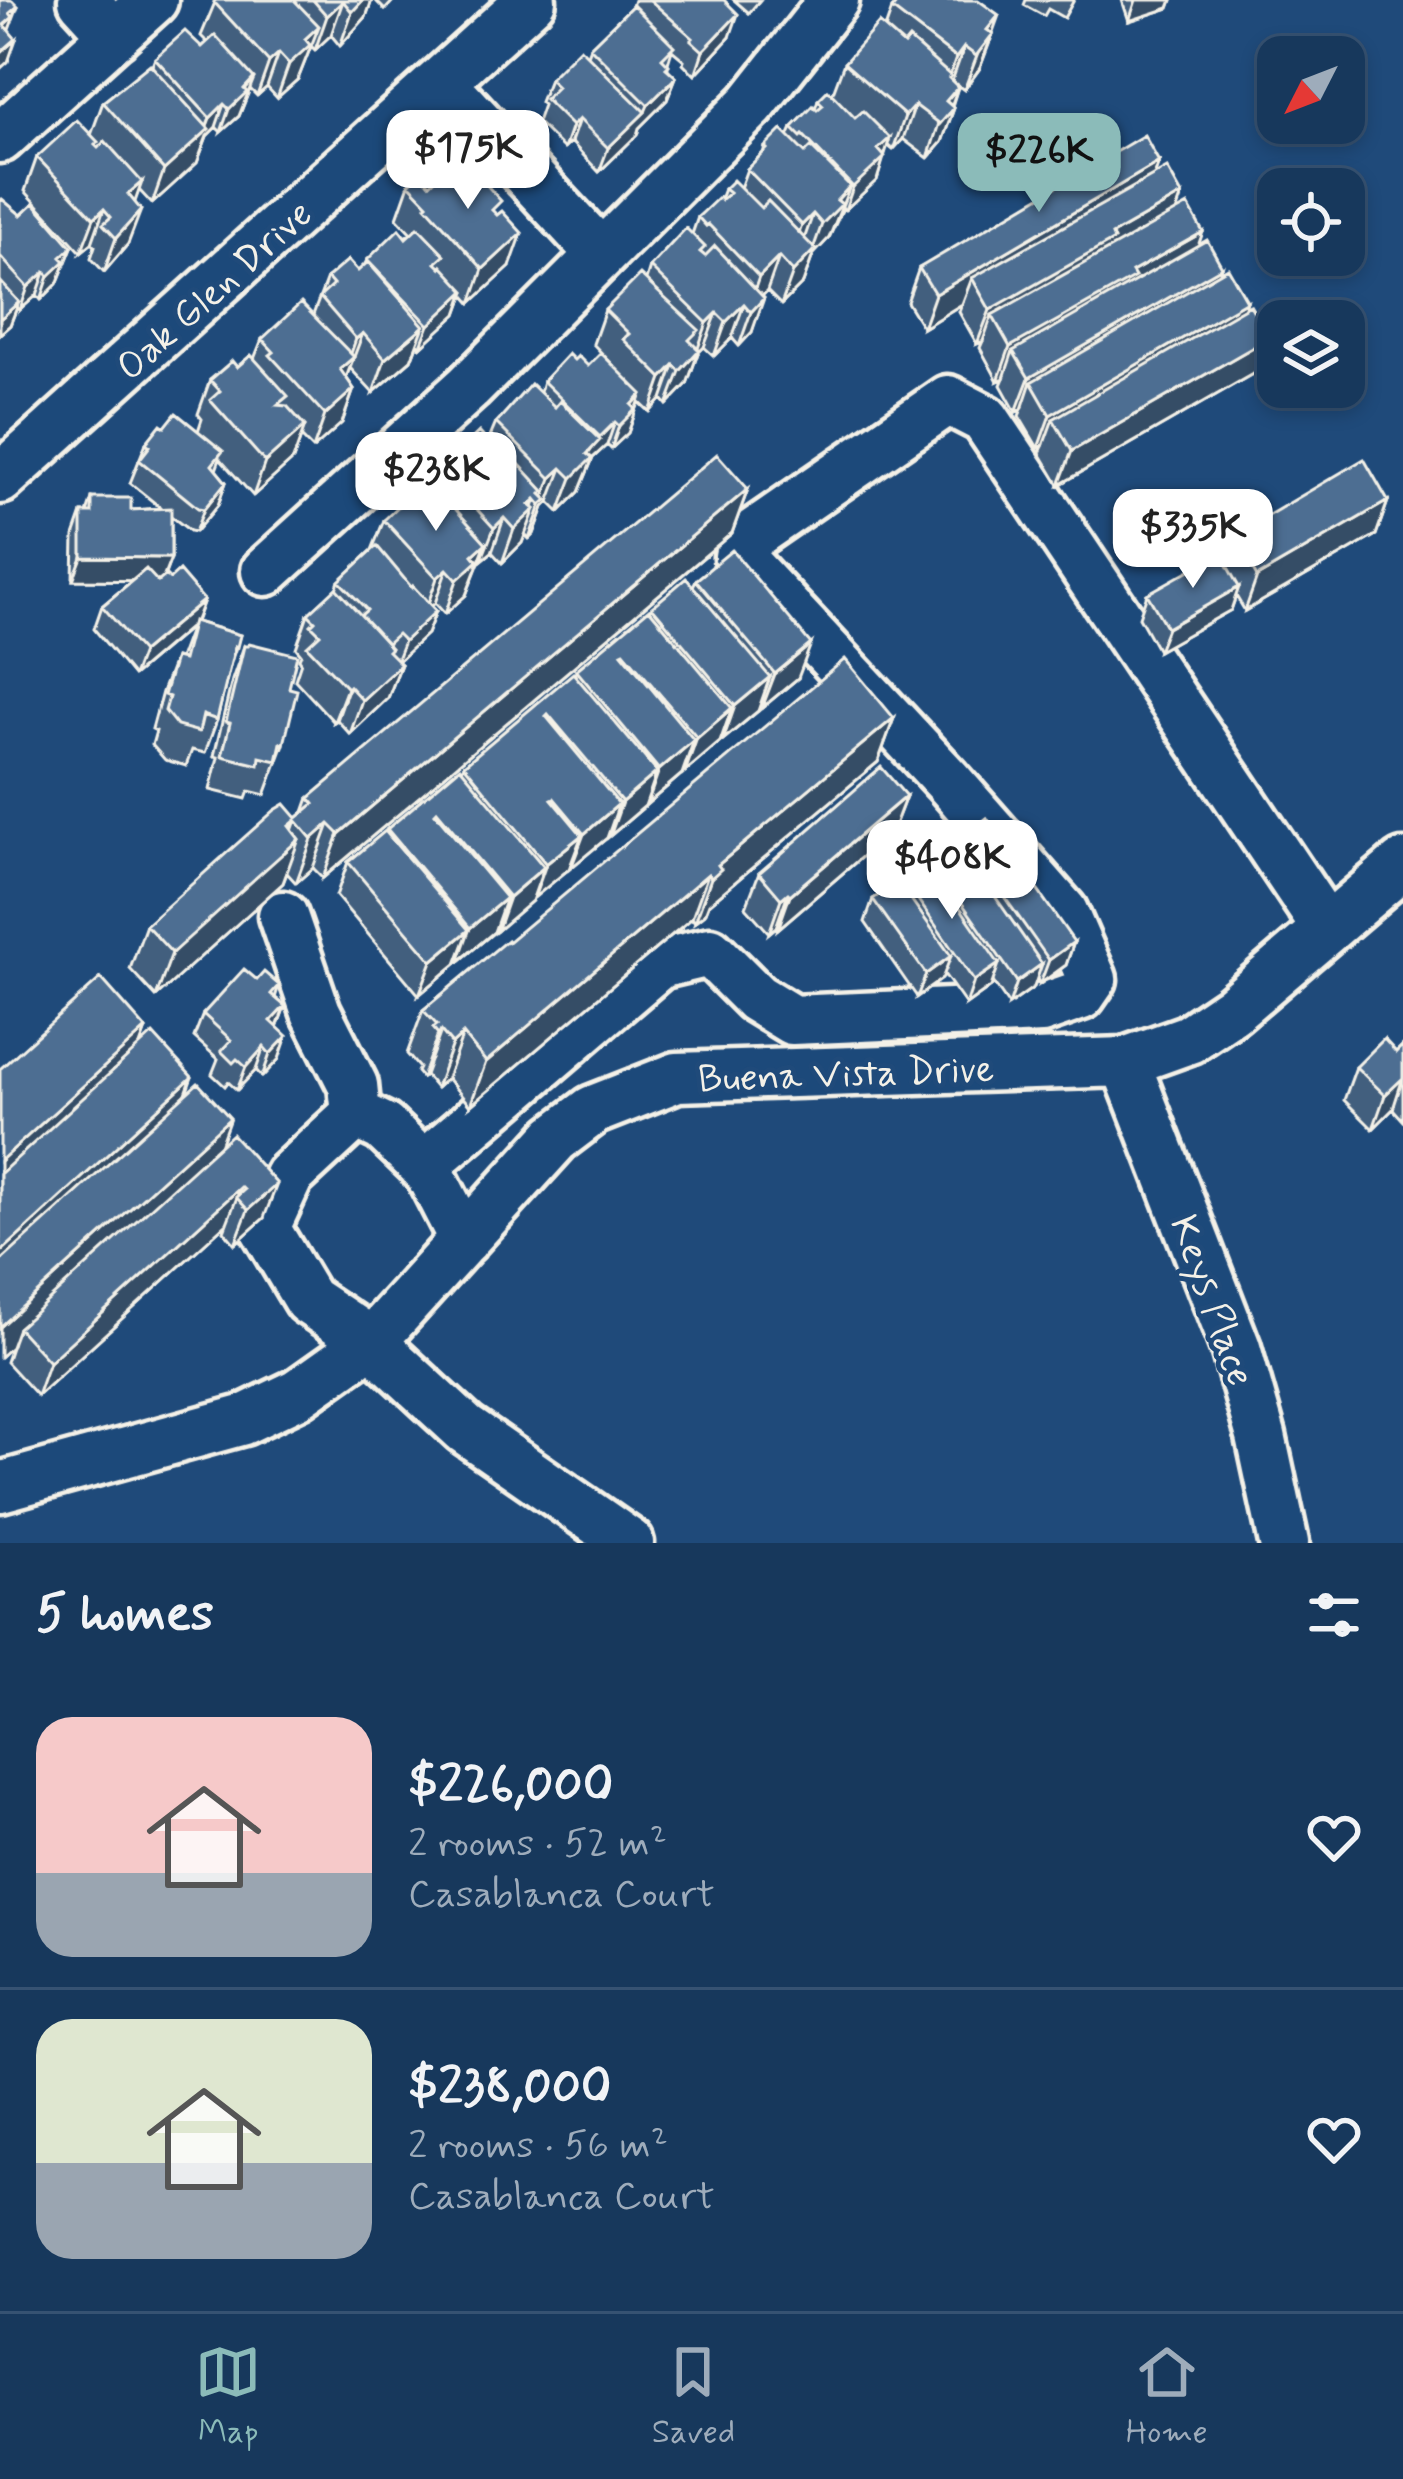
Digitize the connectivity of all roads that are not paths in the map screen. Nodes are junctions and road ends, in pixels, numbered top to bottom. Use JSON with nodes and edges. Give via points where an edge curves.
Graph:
{"nodes":[{"id":1,"x":153,"y":0,"type":"edge"},
{"id":2,"x":531,"y":0,"type":"edge"},
{"id":3,"x":834,"y":0,"type":"edge"},
{"id":4,"x":99,"y":17,"type":"edge"},
{"id":5,"x":442,"y":83,"type":"junction"},
{"id":6,"x":0,"y":138,"type":"edge"},
{"id":7,"x":601,"y":254,"type":"junction"},
{"id":8,"x":2,"y":474,"type":"edge"},
{"id":9,"x":266,"y":571,"type":"dead end"},
{"id":10,"x":1403,"y":865,"type":"edge"},
{"id":11,"x":283,"y":916,"type":"dead end"},
{"id":12,"x":1327,"y":929,"type":"junction"},
{"id":13,"x":1125,"y":1062,"type":"junction"},
{"id":14,"x":356,"y":1114,"type":"junction"},
{"id":15,"x":423,"y":1166,"type":"junction"},
{"id":16,"x":464,"y":1240,"type":"junction"},
{"id":17,"x":371,"y":1342,"type":"junction"},
{"id":18,"x":0,"y":1487,"type":"edge"},
{"id":19,"x":629,"y":1543,"type":"edge"},
{"id":20,"x":1284,"y":1543,"type":"edge"}],
"edges":[{"from":1,"to":4,"type":"street"},
{"from":2,"to":5,"type":"street","name":"Oak Glen Drive"},
{"from":3,"to":7,"type":"street","via":[[752,104]]},
{"from":4,"to":6,"type":"street"},
{"from":5,"to":7,"type":"street"},
{"from":5,"to":8,"type":"street","name":"Oak Glen Drive"},
{"from":7,"to":9,"type":"street"},
{"from":10,"to":12,"type":"street","name":"Buena Vista Drive"},
{"from":11,"to":14,"type":"street","via":[[316,1012],[353,1085]]},
{"from":12,"to":13,"type":"street","name":"Buena Vista Drive","via":[[1189,1039]]},
{"from":12,"to":15,"type":"street","via":[[985,419],[948,400],[742,542],[739,557],[1063,912],[1092,979],[1081,995],[1041,1010],[792,1020],[756,998],[710,952],[658,964]]},
{"from":13,"to":16,"type":"street","name":"Buena Vista Drive","via":[[677,1077],[574,1124]]},
{"from":13,"to":20,"type":"street","name":"Keys Place","via":[[1236,1348]]},
{"from":14,"to":15,"type":"street","via":[[383,1127]]},
{"from":14,"to":17,"type":"street","via":[[289,1176],[266,1228],[308,1300]]},
{"from":15,"to":16,"type":"street"},
{"from":16,"to":17,"type":"street","name":"Buena Vista Drive"},
{"from":17,"to":18,"type":"street","name":"Buena Vista Drive","via":[[298,1394],[243,1420]]},
{"from":17,"to":19,"type":"street","via":[[465,1430]]}]}
